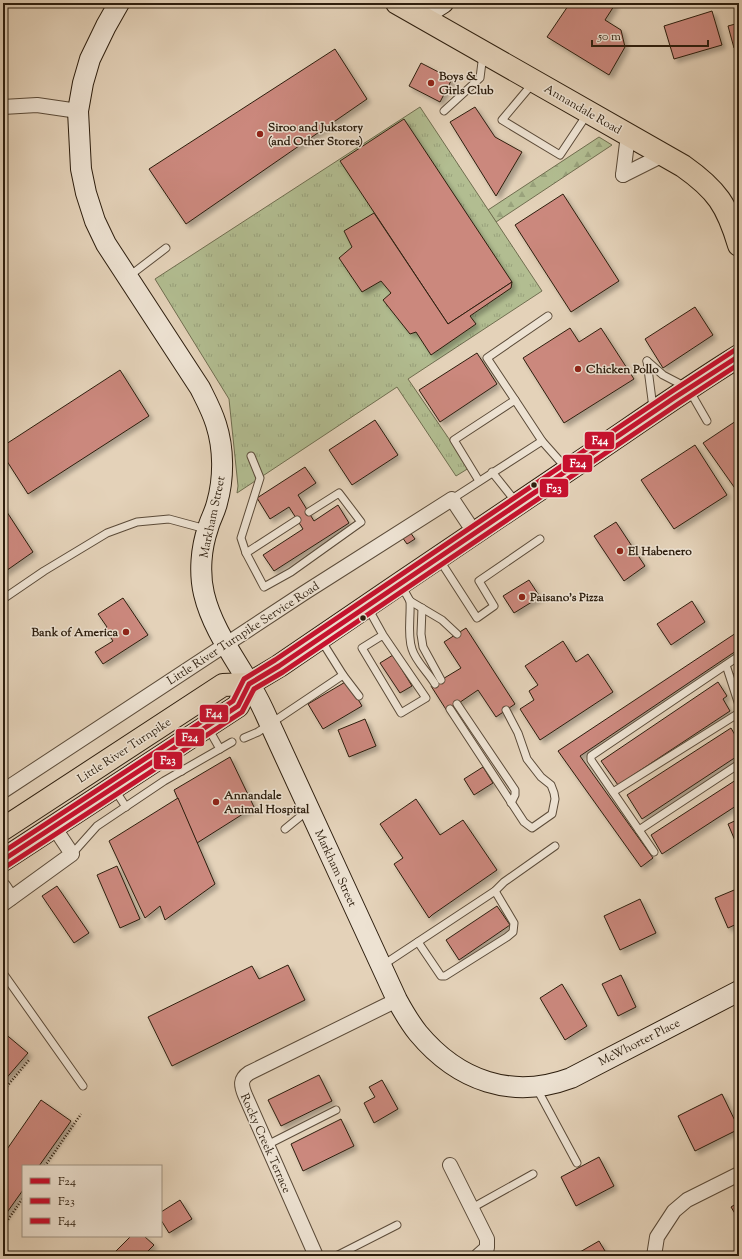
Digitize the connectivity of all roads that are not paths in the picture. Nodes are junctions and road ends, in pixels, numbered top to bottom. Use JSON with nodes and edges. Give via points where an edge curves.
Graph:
{"nodes":[{"id":1,"x":119,"y":3,"type":"edge"},
{"id":2,"x":397,"y":3,"type":"edge"},
{"id":3,"x":443,"y":3,"type":"edge"},
{"id":4,"x":422,"y":17,"type":"junction"},
{"id":5,"x":484,"y":52,"type":"junction"},
{"id":6,"x":534,"y":81,"type":"junction"},
{"id":7,"x":3,"y":107,"type":"edge"},
{"id":8,"x":444,"y":111,"type":"dead end"},
{"id":9,"x":78,"y":112,"type":"junction"},
{"id":10,"x":588,"y":112,"type":"junction"},
{"id":11,"x":628,"y":135,"type":"junction"},
{"id":12,"x":663,"y":155,"type":"junction"},
{"id":13,"x":739,"y":245,"type":"edge"},
{"id":14,"x":166,"y":248,"type":"dead end"},
{"id":15,"x":127,"y":278,"type":"junction"},
{"id":16,"x":548,"y":316,"type":"dead end"},
{"id":17,"x":739,"y":356,"type":"edge"},
{"id":18,"x":688,"y":388,"type":"junction"},
{"id":19,"x":515,"y":400,"type":"junction"},
{"id":20,"x":654,"y":411,"type":"junction"},
{"id":21,"x":707,"y":421,"type":"dead end"},
{"id":22,"x":542,"y":441,"type":"junction"},
{"id":23,"x":251,"y":456,"type":"dead end"},
{"id":24,"x":568,"y":470,"type":"junction"},
{"id":25,"x":492,"y":472,"type":"junction"},
{"id":26,"x":479,"y":482,"type":"junction"},
{"id":27,"x":452,"y":498,"type":"junction"},
{"id":28,"x":517,"y":504,"type":"junction"},
{"id":29,"x":309,"y":512,"type":"dead end"},
{"id":30,"x":297,"y":520,"type":"dead end"},
{"id":31,"x":207,"y":530,"type":"junction"},
{"id":32,"x":474,"y":532,"type":"junction"},
{"id":33,"x":540,"y":539,"type":"dead end"},
{"id":34,"x":246,"y":553,"type":"junction"},
{"id":35,"x":438,"y":557,"type":"junction"},
{"id":36,"x":405,"y":592,"type":"junction"},
{"id":37,"x":3,"y":599,"type":"edge"},
{"id":38,"x":367,"y":606,"type":"junction"},
{"id":39,"x":422,"y":608,"type":"junction"},
{"id":40,"x":457,"y":634,"type":"dead end"},
{"id":41,"x":383,"y":635,"type":"junction"},
{"id":42,"x":320,"y":638,"type":"junction"},
{"id":43,"x":226,"y":644,"type":"junction"},
{"id":44,"x":739,"y":656,"type":"edge"},
{"id":45,"x":726,"y":665,"type":"junction"},
{"id":46,"x":343,"y":675,"type":"junction"},
{"id":47,"x":441,"y":680,"type":"dead end"},
{"id":48,"x":249,"y":684,"type":"junction"},
{"id":49,"x":434,"y":684,"type":"dead end"},
{"id":50,"x":359,"y":696,"type":"dead end"},
{"id":51,"x":457,"y":704,"type":"dead end"},
{"id":52,"x":739,"y":705,"type":"edge"},
{"id":53,"x":450,"y":709,"type":"dead end"},
{"id":54,"x":506,"y":710,"type":"dead end"},
{"id":55,"x":739,"y":713,"type":"edge"},
{"id":56,"x":270,"y":724,"type":"junction"},
{"id":57,"x":208,"y":726,"type":"junction"},
{"id":58,"x":244,"y":738,"type":"dead end"},
{"id":59,"x":232,"y":742,"type":"dead end"},
{"id":60,"x":220,"y":749,"type":"junction"},
{"id":61,"x":171,"y":750,"type":"junction"},
{"id":62,"x":739,"y":764,"type":"edge"},
{"id":63,"x":182,"y":771,"type":"junction"},
{"id":64,"x":113,"y":788,"type":"junction"},
{"id":65,"x":3,"y":791,"type":"edge"},
{"id":66,"x":613,"y":792,"type":"junction"},
{"id":67,"x":511,"y":803,"type":"junction"},
{"id":68,"x":126,"y":807,"type":"junction"},
{"id":69,"x":309,"y":809,"type":"junction"},
{"id":70,"x":54,"y":827,"type":"junction"},
{"id":71,"x":3,"y":829,"type":"edge"},
{"id":72,"x":285,"y":829,"type":"dead end"},
{"id":73,"x":639,"y":830,"type":"junction"},
{"id":74,"x":555,"y":846,"type":"dead end"},
{"id":75,"x":654,"y":852,"type":"dead end"},
{"id":76,"x":72,"y":854,"type":"junction"},
{"id":77,"x":3,"y":860,"type":"edge"},
{"id":78,"x":3,"y":886,"type":"edge"},
{"id":79,"x":495,"y":891,"type":"junction"},
{"id":80,"x":7,"y":901,"type":"edge"},
{"id":81,"x":418,"y":942,"type":"junction"},
{"id":82,"x":382,"y":967,"type":"junction"},
{"id":83,"x":3,"y":974,"type":"edge"},
{"id":84,"x":739,"y":990,"type":"edge"},
{"id":85,"x":397,"y":1000,"type":"junction"},
{"id":86,"x":83,"y":1086,"type":"dead end"},
{"id":87,"x":536,"y":1087,"type":"junction"},
{"id":88,"x":336,"y":1110,"type":"dead end"},
{"id":89,"x":267,"y":1145,"type":"junction"},
{"id":90,"x":577,"y":1163,"type":"dead end"},
{"id":91,"x":450,"y":1165,"type":"dead end"},
{"id":92,"x":533,"y":1174,"type":"dead end"},
{"id":93,"x":739,"y":1174,"type":"edge"},
{"id":94,"x":472,"y":1208,"type":"junction"},
{"id":95,"x":397,"y":1225,"type":"dead end"},
{"id":96,"x":316,"y":1256,"type":"edge"},
{"id":97,"x":336,"y":1256,"type":"edge"},
{"id":98,"x":478,"y":1256,"type":"edge"},
{"id":99,"x":654,"y":1256,"type":"edge"}],
"edges":[{"from":1,"to":9,"type":"street","name":"Markham Street","via":[[90,59]]},
{"from":2,"to":4,"type":"main road","name":"Annandale Road"},
{"from":3,"to":4,"type":"street"},
{"from":4,"to":5,"type":"main road","name":"Annandale Road"},
{"from":5,"to":6,"type":"main road","name":"Annandale Road"},
{"from":5,"to":8,"type":"lane","via":[[480,78]]},
{"from":6,"to":10,"type":"main road","name":"Annandale Road"},
{"from":6,"to":10,"type":"lane","via":[[502,120],[560,155]]},
{"from":7,"to":9,"type":"street","via":[[37,105]]},
{"from":9,"to":15,"type":"street","name":"Markham Street","via":[[81,169],[86,193],[106,244]]},
{"from":10,"to":11,"type":"main road","name":"Annandale Road"},
{"from":11,"to":12,"type":"main road","name":"Annandale Road"},
{"from":11,"to":12,"type":"street","via":[[623,175]]},
{"from":12,"to":13,"type":"main road","name":"Annandale Road","via":[[701,179],[716,195],[732,222]]},
{"from":14,"to":15,"type":"lane"},
{"from":15,"to":31,"type":"street","name":"Markham Street","via":[[200,388],[217,425],[222,481]]},
{"from":16,"to":19,"type":"lane","via":[[487,358]]},
{"from":17,"to":18,"type":"main road","name":"Little River Turnpike"},
{"from":18,"to":20,"type":"main road","name":"Little River Turnpike"},
{"from":18,"to":20,"type":"lane","via":[[663,375],[647,361]]},
{"from":18,"to":21,"type":"lane"},
{"from":19,"to":22,"type":"lane"},
{"from":19,"to":26,"type":"lane","via":[[454,440]]},
{"from":20,"to":24,"type":"main road","name":"Little River Turnpike"},
{"from":22,"to":24,"type":"lane"},
{"from":22,"to":25,"type":"lane"},
{"from":23,"to":34,"type":"lane","via":[[260,478],[241,538]]},
{"from":24,"to":28,"type":"main road","name":"Little River Turnpike"},
{"from":25,"to":26,"type":"lane"},
{"from":25,"to":28,"type":"lane"},
{"from":26,"to":27,"type":"lane"},
{"from":27,"to":32,"type":"street"},
{"from":27,"to":43,"type":"street","name":"Little River Turnpike Service Road"},
{"from":28,"to":32,"type":"main road","name":"Little River Turnpike"},
{"from":29,"to":34,"type":"lane","via":[[339,493],[361,522],[291,572],[264,587]]},
{"from":30,"to":34,"type":"lane"},
{"from":31,"to":37,"type":"lane","via":[[169,519],[137,522],[107,533]]},
{"from":31,"to":43,"type":"street","name":"Markham Street","via":[[201,568],[203,592],[210,615]]},
{"from":32,"to":35,"type":"main road","name":"Little River Turnpike"},
{"from":33,"to":35,"type":"lane","via":[[479,581],[494,606],[477,618]]},
{"from":35,"to":36,"type":"main road","name":"Little River Turnpike"},
{"from":36,"to":38,"type":"main road","name":"Little River Turnpike"},
{"from":36,"to":39,"type":"lane"},
{"from":36,"to":49,"type":"lane","via":[[412,648]]},
{"from":38,"to":41,"type":"lane"},
{"from":38,"to":42,"type":"main road","name":"Little River Turnpike"},
{"from":39,"to":40,"type":"lane","via":[[442,620]]},
{"from":39,"to":47,"type":"lane","via":[[423,647]]},
{"from":41,"to":41,"type":"lane","via":[[362,648],[401,713],[426,698]]},
{"from":42,"to":46,"type":"lane"},
{"from":42,"to":48,"type":"main road","name":"Little River Turnpike"},
{"from":43,"to":48,"type":"street","name":"Markham Street"},
{"from":43,"to":65,"type":"street","name":"Little River Turnpike Service Road"},
{"from":44,"to":45,"type":"lane"},
{"from":45,"to":52,"type":"lane"},
{"from":45,"to":66,"type":"lane","via":[[591,756],[591,760]]},
{"from":46,"to":50,"type":"lane"},
{"from":46,"to":56,"type":"lane"},
{"from":48,"to":56,"type":"street","name":"Markham Street"},
{"from":48,"to":57,"type":"main road","via":[[238,706]]},
{"from":48,"to":71,"type":"main road","name":"Little River Turnpike","via":[[223,685]]},
{"from":51,"to":67,"type":"lane","via":[[515,790],[516,795]]},
{"from":53,"to":67,"type":"lane"},
{"from":54,"to":67,"type":"lane","via":[[527,759],[551,785],[555,800],[552,814],[532,828],[524,822]]},
{"from":55,"to":66,"type":"lane"},
{"from":56,"to":58,"type":"lane"},
{"from":56,"to":69,"type":"street","name":"Markham Street"},
{"from":57,"to":60,"type":"lane"},
{"from":57,"to":61,"type":"main road"},
{"from":59,"to":60,"type":"lane"},
{"from":60,"to":63,"type":"lane"},
{"from":61,"to":63,"type":"lane"},
{"from":61,"to":64,"type":"main road"},
{"from":62,"to":73,"type":"lane"},
{"from":63,"to":68,"type":"lane"},
{"from":64,"to":68,"type":"lane"},
{"from":64,"to":70,"type":"main road"},
{"from":66,"to":73,"type":"lane"},
{"from":68,"to":76,"type":"lane","via":[[97,826]]},
{"from":69,"to":72,"type":"lane"},
{"from":69,"to":82,"type":"street","name":"Markham Street"},
{"from":70,"to":76,"type":"street"},
{"from":70,"to":77,"type":"main road"},
{"from":73,"to":75,"type":"lane"},
{"from":74,"to":79,"type":"lane"},
{"from":76,"to":80,"type":"street"},
{"from":78,"to":80,"type":"street"},
{"from":79,"to":81,"type":"lane"},
{"from":79,"to":81,"type":"lane","via":[[514,923],[513,932],[507,936],[445,976],[441,976]]},
{"from":81,"to":82,"type":"lane"},
{"from":82,"to":85,"type":"street","name":"Markham Street"},
{"from":83,"to":86,"type":"lane"},
{"from":84,"to":87,"type":"street","name":"McWhorter Place","via":[[571,1078]]},
{"from":85,"to":87,"type":"street","name":"Markham Street","via":[[418,1033],[437,1052],[464,1072],[503,1086]]},
{"from":85,"to":89,"type":"street","name":"Rocky Creek Terrace","via":[[243,1078],[241,1086]]},
{"from":87,"to":90,"type":"lane"},
{"from":88,"to":89,"type":"lane"},
{"from":89,"to":96,"type":"street","name":"Rocky Creek Terrace"},
{"from":91,"to":94,"type":"street"},
{"from":92,"to":94,"type":"lane"},
{"from":93,"to":99,"type":"street","via":[[687,1200],[674,1211],[657,1237]]},
{"from":94,"to":98,"type":"street","via":[[488,1243],[485,1251]]},
{"from":95,"to":97,"type":"lane"}]}
